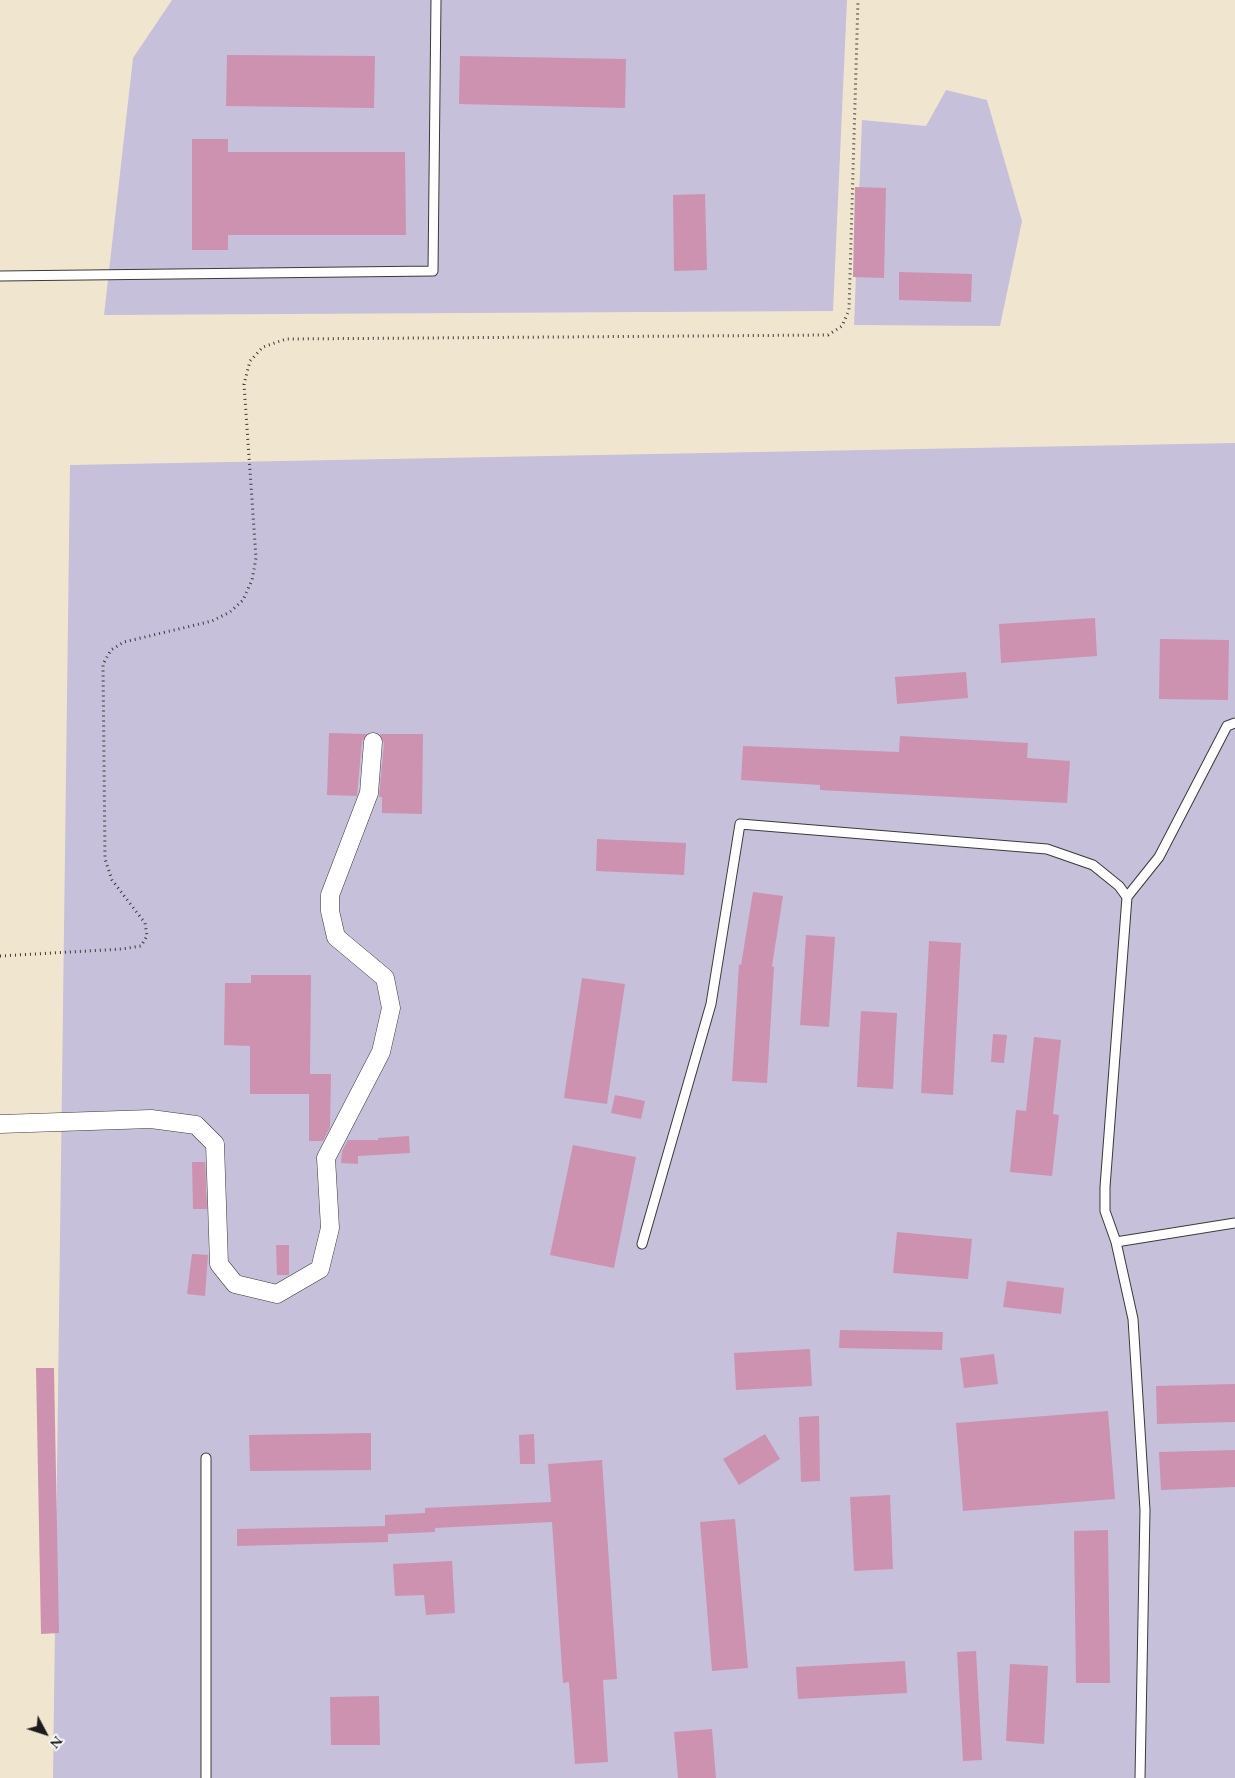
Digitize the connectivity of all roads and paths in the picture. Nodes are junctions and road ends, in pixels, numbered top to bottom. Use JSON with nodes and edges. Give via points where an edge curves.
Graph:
{"nodes":[{"id":1,"x":436,"y":0,"type":"edge"},
{"id":2,"x":858,"y":0,"type":"edge"},
{"id":3,"x":0,"y":276,"type":"edge"},
{"id":4,"x":1235,"y":723,"type":"edge"},
{"id":5,"x":373,"y":742,"type":"dead end"},
{"id":6,"x":1127,"y":897,"type":"junction"},
{"id":7,"x":0,"y":956,"type":"edge"},
{"id":8,"x":0,"y":1124,"type":"edge"},
{"id":9,"x":1235,"y":1223,"type":"edge"},
{"id":10,"x":1116,"y":1242,"type":"junction"},
{"id":11,"x":642,"y":1244,"type":"dead end"},
{"id":12,"x":206,"y":1458,"type":"dead end"},
{"id":13,"x":206,"y":1778,"type":"edge"},
{"id":14,"x":1140,"y":1778,"type":"edge"}],
"edges":[{"from":1,"to":3,"type":"lane","via":[[433,270]]},
{"from":2,"to":7,"type":"path","via":[[849,310],[842,326],[828,335],[286,339],[263,347],[250,361],[244,384],[256,558],[252,580],[243,600],[230,612],[212,621],[124,642],[111,650],[103,664],[105,859],[112,880],[144,923],[147,936],[141,946],[122,949]]},
{"from":4,"to":6,"type":"lane","via":[[1227,726],[1158,857]]},
{"from":5,"to":8,"type":"street","via":[[369,792],[330,895],[330,911],[336,937],[385,978],[391,1008],[381,1052],[326,1158],[330,1228],[320,1270],[277,1294],[235,1284],[219,1264],[215,1144],[196,1126],[151,1119]]},
{"from":6,"to":10,"type":"lane","via":[[1105,1187],[1105,1211]]},
{"from":6,"to":11,"type":"lane","via":[[1109,876],[1092,865],[1046,849],[740,824],[711,1004]]},
{"from":9,"to":10,"type":"lane"},
{"from":10,"to":14,"type":"lane","via":[[1133,1319],[1145,1510]]},
{"from":12,"to":13,"type":"lane"}]}
